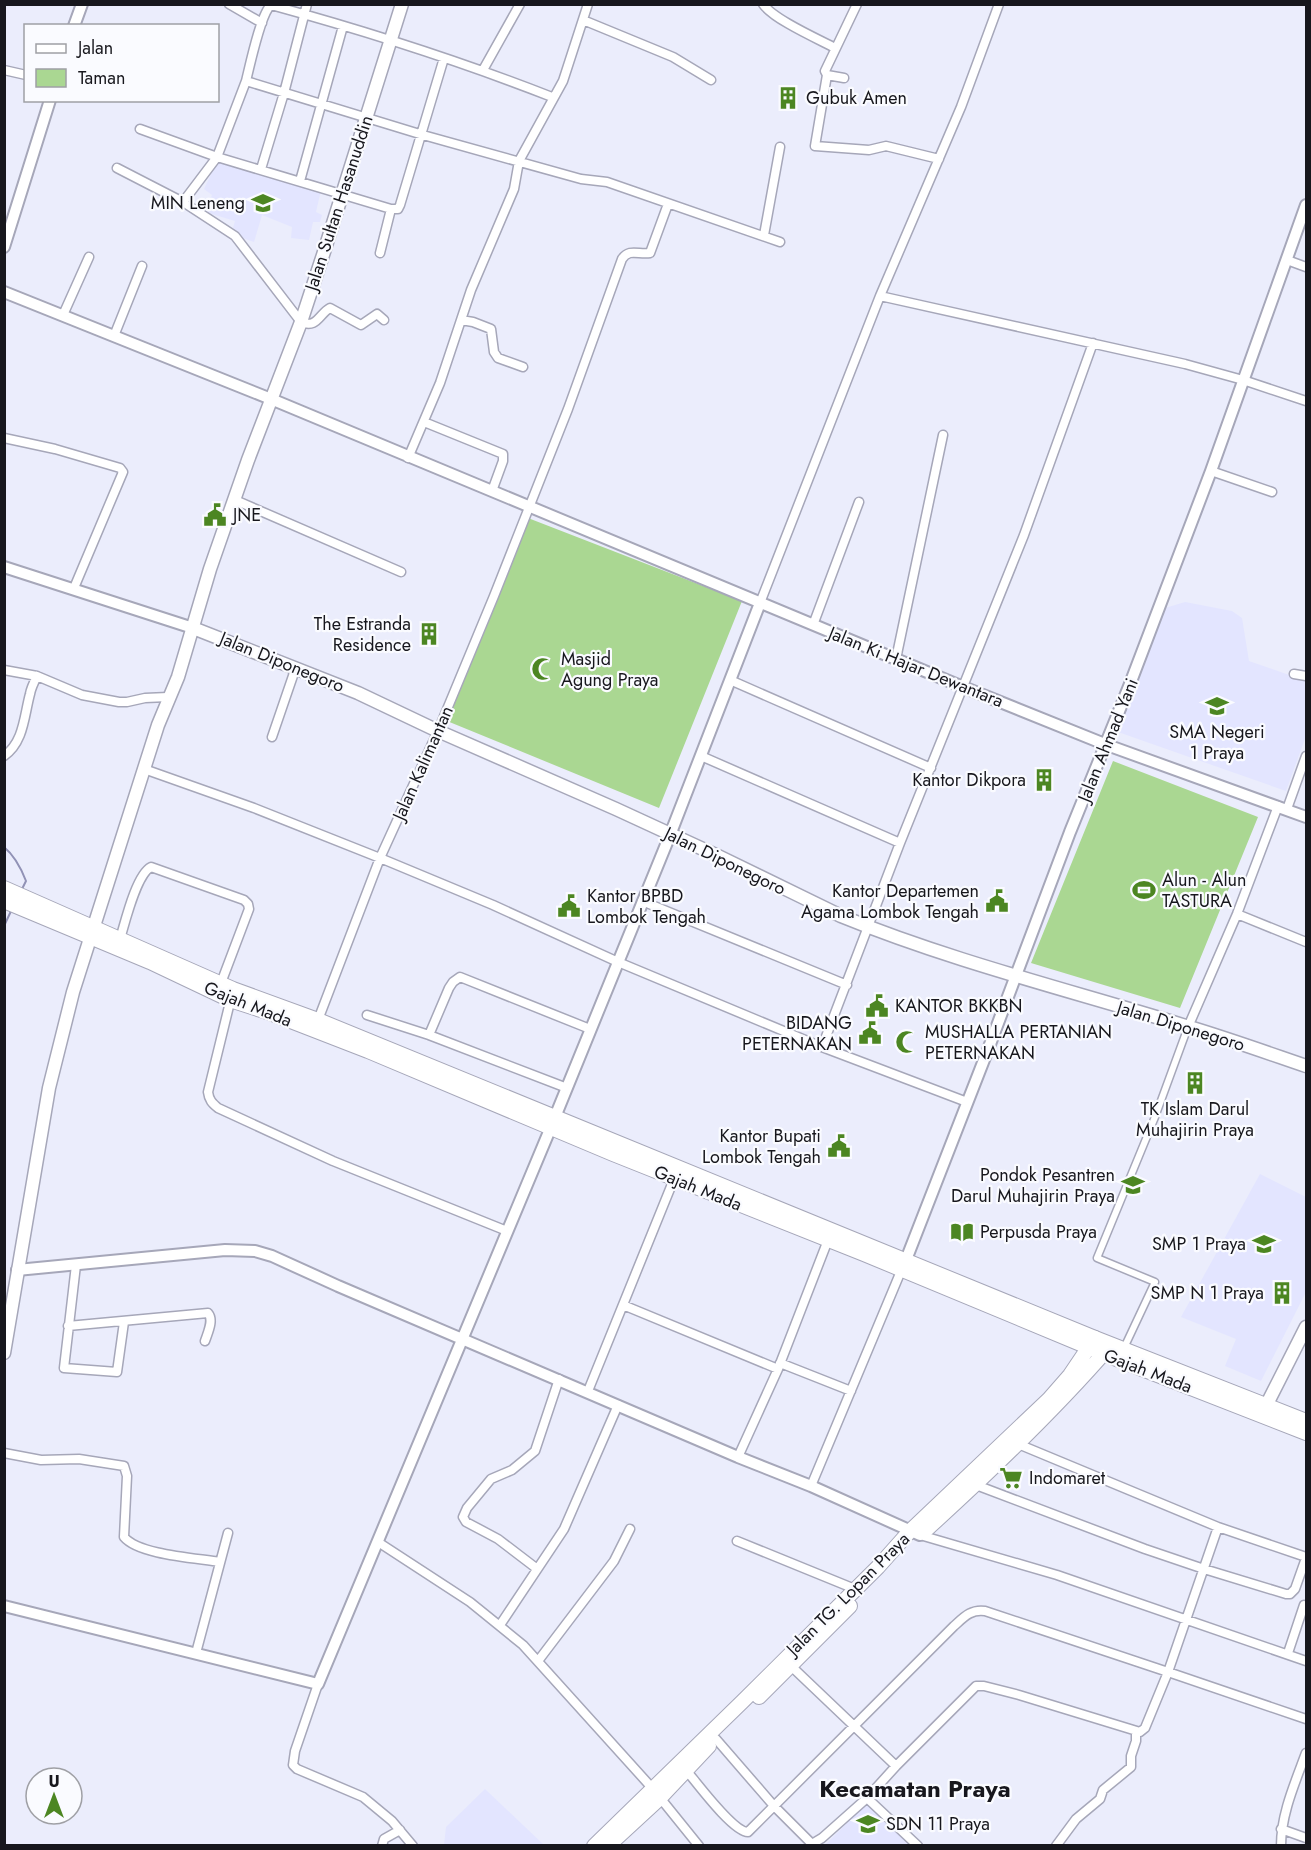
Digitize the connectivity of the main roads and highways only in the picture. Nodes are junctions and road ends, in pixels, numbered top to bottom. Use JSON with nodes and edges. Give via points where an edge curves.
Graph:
{"nodes":[{"id":1,"x":402,"y":4,"type":"edge"},
{"id":2,"x":193,"y":628,"type":"junction"},
{"id":3,"x":5,"y":895,"type":"edge"},
{"id":4,"x":24,"y":903,"type":"junction"},
{"id":5,"x":93,"y":933,"type":"junction"},
{"id":6,"x":228,"y":990,"type":"junction"},
{"id":7,"x":406,"y":1062,"type":"junction"},
{"id":8,"x":1306,"y":1066,"type":"edge"},
{"id":9,"x":553,"y":1122,"type":"junction"},
{"id":10,"x":755,"y":1205,"type":"junction"},
{"id":11,"x":903,"y":1266,"type":"junction"},
{"id":12,"x":1306,"y":1327,"type":"edge"},
{"id":13,"x":1092,"y":1343,"type":"junction"},
{"id":14,"x":1113,"y":1349,"type":"junction"},
{"id":15,"x":4,"y":1353,"type":"edge"},
{"id":16,"x":1267,"y":1404,"type":"junction"},
{"id":17,"x":1306,"y":1421,"type":"edge"},
{"id":18,"x":1306,"y":1433,"type":"edge"},
{"id":19,"x":915,"y":1533,"type":"junction"},
{"id":20,"x":657,"y":1793,"type":"junction"},
{"id":21,"x":594,"y":1845,"type":"edge"},
{"id":22,"x":608,"y":1845,"type":"edge"}],
"edges":[{"from":1,"to":2,"type":"main road","name":"Jalan Sultan Hasanuddin","via":[[301,322],[210,569]]},
{"from":2,"to":5,"type":"main road","name":"Jalan Sultan Hasanuddin"},
{"from":2,"to":8,"type":"main road","name":"Jalan Diponegoro","via":[[358,693],[841,916],[1016,976]]},
{"from":3,"to":4,"type":"main road"},
{"from":4,"to":5,"type":"main road"},
{"from":4,"to":5,"type":"main road","via":[[60,925]]},
{"from":5,"to":6,"type":"main road","name":"Gajah Mada","via":[[150,962]]},
{"from":5,"to":6,"type":"main road","name":"Gajah Mada","via":[[120,939]]},
{"from":5,"to":15,"type":"main road","name":"Jalan Sultan Hasanuddin","via":[[73,992],[49,1088]]},
{"from":6,"to":7,"type":"main road","name":"Gajah Mada","via":[[318,1020]]},
{"from":6,"to":7,"type":"main road","name":"Gajah Mada","via":[[270,1013]]},
{"from":7,"to":9,"type":"main road","name":"Gajah Mada"},
{"from":9,"to":10,"type":"main road","name":"Gajah Mada"},
{"from":9,"to":10,"type":"main road","name":"Gajah Mada","via":[[674,1179]]},
{"from":10,"to":11,"type":"main road","name":"Gajah Mada"},
{"from":10,"to":11,"type":"main road","name":"Gajah Mada","via":[[828,1240]]},
{"from":11,"to":13,"type":"main road","name":"Gajah Mada"},
{"from":12,"to":16,"type":"main road"},
{"from":13,"to":14,"type":"main road","name":"Gajah Mada"},
{"from":13,"to":19,"type":"main road","name":"Jalan TG. Lopan Praya","via":[[1049,1399]]},
{"from":14,"to":16,"type":"main road","name":"Gajah Mada"},
{"from":14,"to":18,"type":"main road","name":"Gajah Mada"},
{"from":14,"to":19,"type":"main road","name":"Jalan TG. Lopan Praya","via":[[976,1485]]},
{"from":16,"to":17,"type":"main road","name":"Gajah Mada"},
{"from":19,"to":20,"type":"main road","name":"Jalan TG. Lopan Praya","via":[[855,1589]]},
{"from":19,"to":20,"type":"main road","name":"Jalan TG. Lopan Praya","via":[[791,1666],[686,1770]]},
{"from":20,"to":21,"type":"main road","name":"Jalan TG. Lopan Praya"},
{"from":20,"to":22,"type":"main road","name":"Jalan TG. Lopan Praya"}]}
